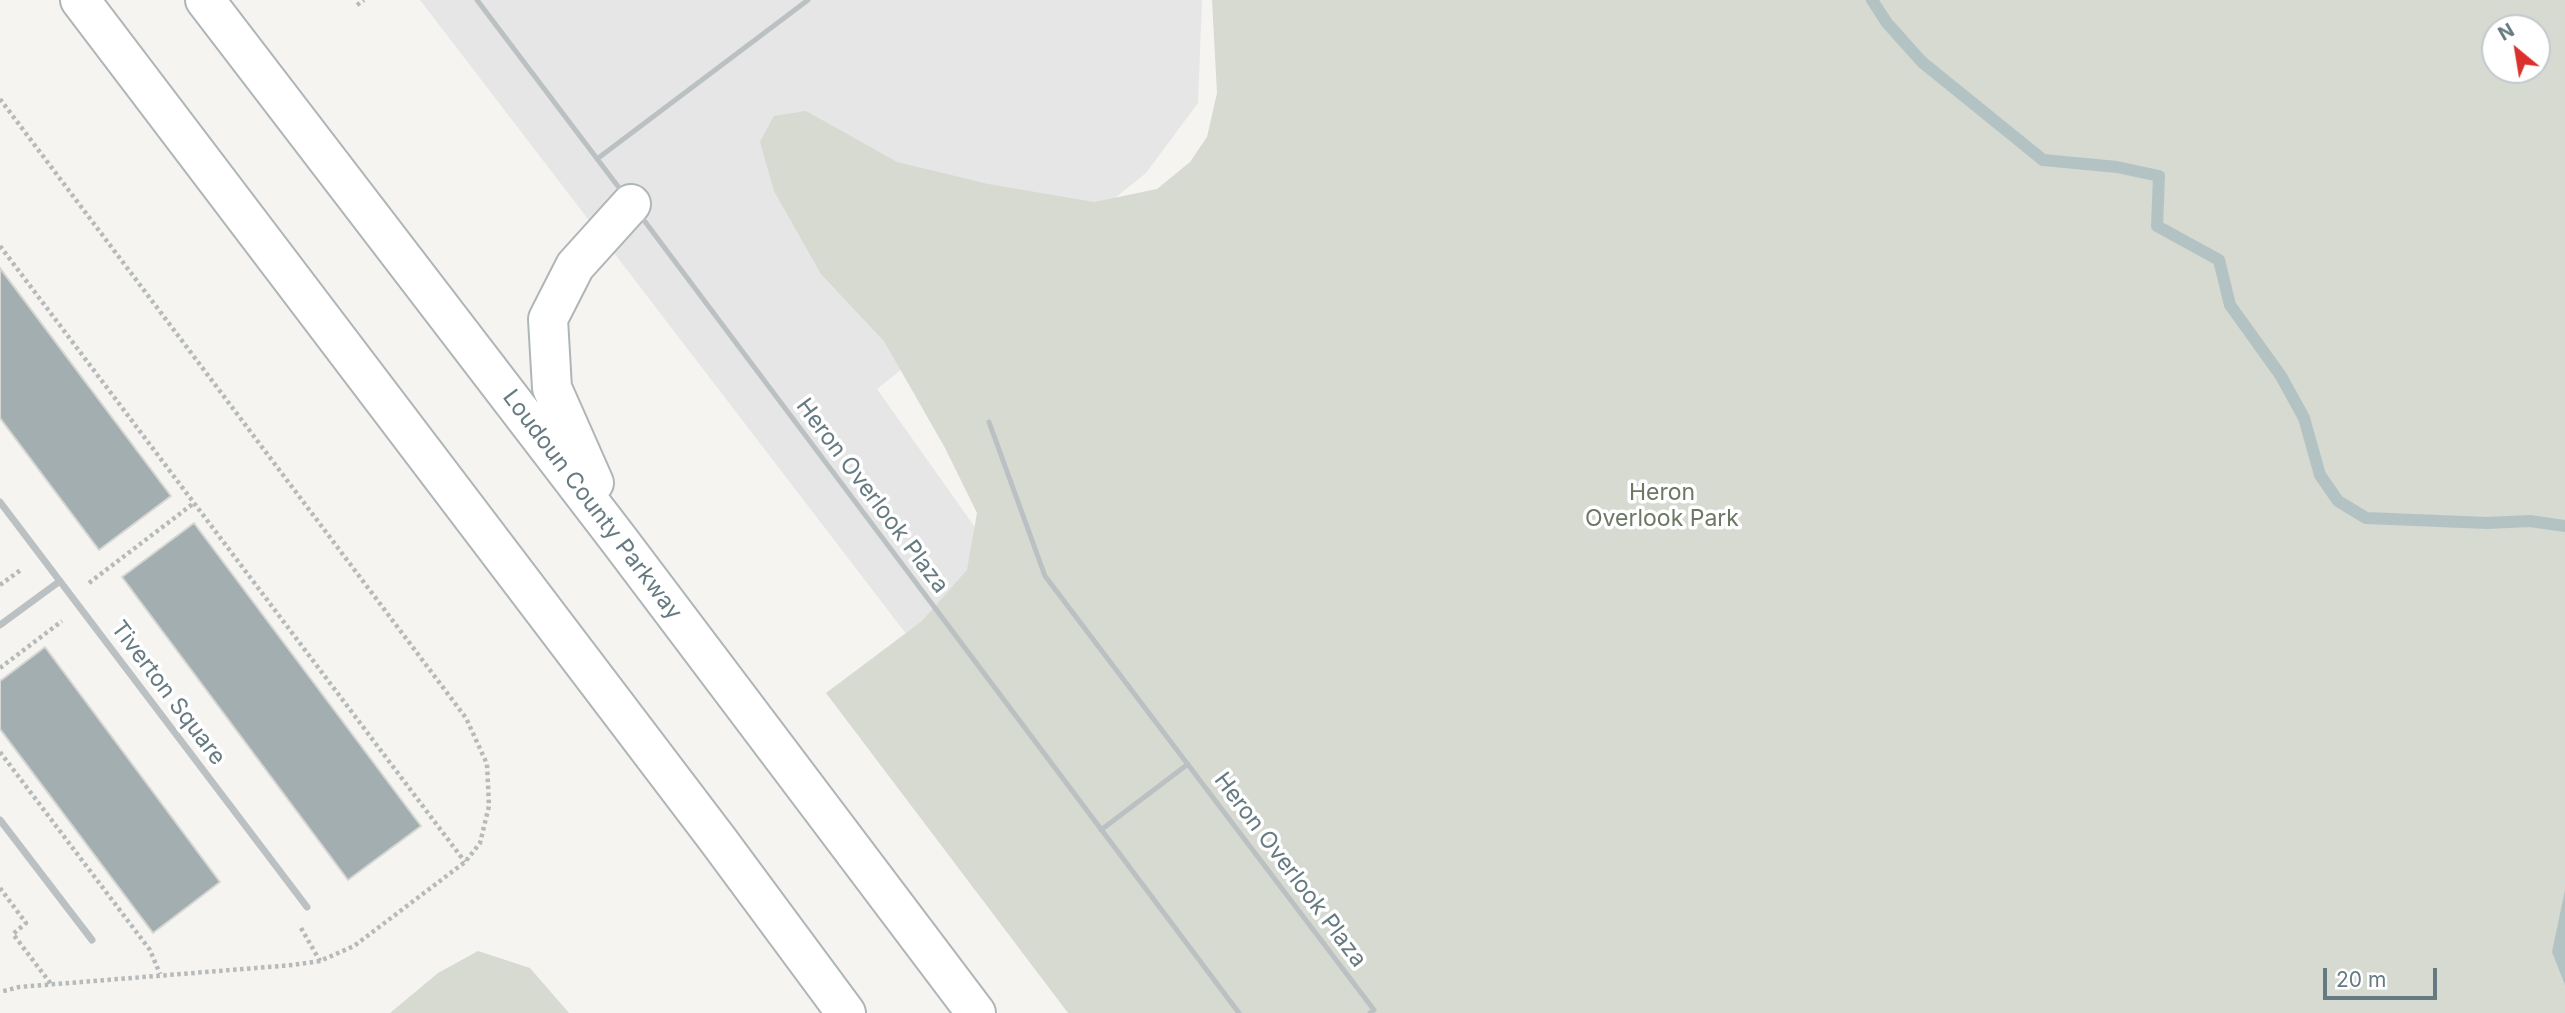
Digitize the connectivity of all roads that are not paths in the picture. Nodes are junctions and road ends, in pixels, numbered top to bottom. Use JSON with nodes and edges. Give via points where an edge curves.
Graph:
{"nodes":[{"id":1,"x":80,"y":0,"type":"edge"},
{"id":2,"x":205,"y":0,"type":"edge"},
{"id":3,"x":477,"y":0,"type":"edge"},
{"id":4,"x":808,"y":0,"type":"edge"},
{"id":5,"x":597,"y":159,"type":"junction"},
{"id":6,"x":631,"y":204,"type":"junction"},
{"id":7,"x":989,"y":422,"type":"dead end"},
{"id":8,"x":0,"y":502,"type":"edge"},
{"id":9,"x":619,"y":540,"type":"junction"},
{"id":10,"x":60,"y":581,"type":"junction"},
{"id":11,"x":0,"y":625,"type":"edge"},
{"id":12,"x":1188,"y":764,"type":"junction"},
{"id":13,"x":0,"y":820,"type":"edge"},
{"id":14,"x":1101,"y":830,"type":"junction"},
{"id":15,"x":307,"y":907,"type":"dead end"},
{"id":16,"x":92,"y":940,"type":"dead end"},
{"id":17,"x":846,"y":1013,"type":"edge"},
{"id":18,"x":976,"y":1013,"type":"edge"},
{"id":19,"x":1239,"y":1013,"type":"edge"},
{"id":20,"x":1370,"y":1013,"type":"edge"}],
"edges":[{"from":1,"to":17,"type":"main road"},
{"from":2,"to":9,"type":"main road","name":"Loudoun County Parkway"},
{"from":3,"to":5,"type":"lane","name":"Heron Overlook Plaza"},
{"from":4,"to":5,"type":"lane"},
{"from":5,"to":6,"type":"lane","name":"Heron Overlook Plaza"},
{"from":6,"to":9,"type":"main road","via":[[575,266],[548,319],[552,388]]},
{"from":6,"to":14,"type":"lane","name":"Heron Overlook Plaza"},
{"from":7,"to":12,"type":"lane","name":"Heron Overlook Plaza","via":[[1045,576]]},
{"from":8,"to":10,"type":"street","name":"Tiverton Square"},
{"from":9,"to":18,"type":"main road","name":"Loudoun County Parkway"},
{"from":10,"to":11,"type":"street"},
{"from":10,"to":15,"type":"street","name":"Tiverton Square"},
{"from":12,"to":14,"type":"lane"},
{"from":12,"to":20,"type":"lane","name":"Heron Overlook Plaza","via":[[1374,1010]]},
{"from":13,"to":16,"type":"street"},
{"from":14,"to":19,"type":"lane","name":"Heron Overlook Plaza"}]}
